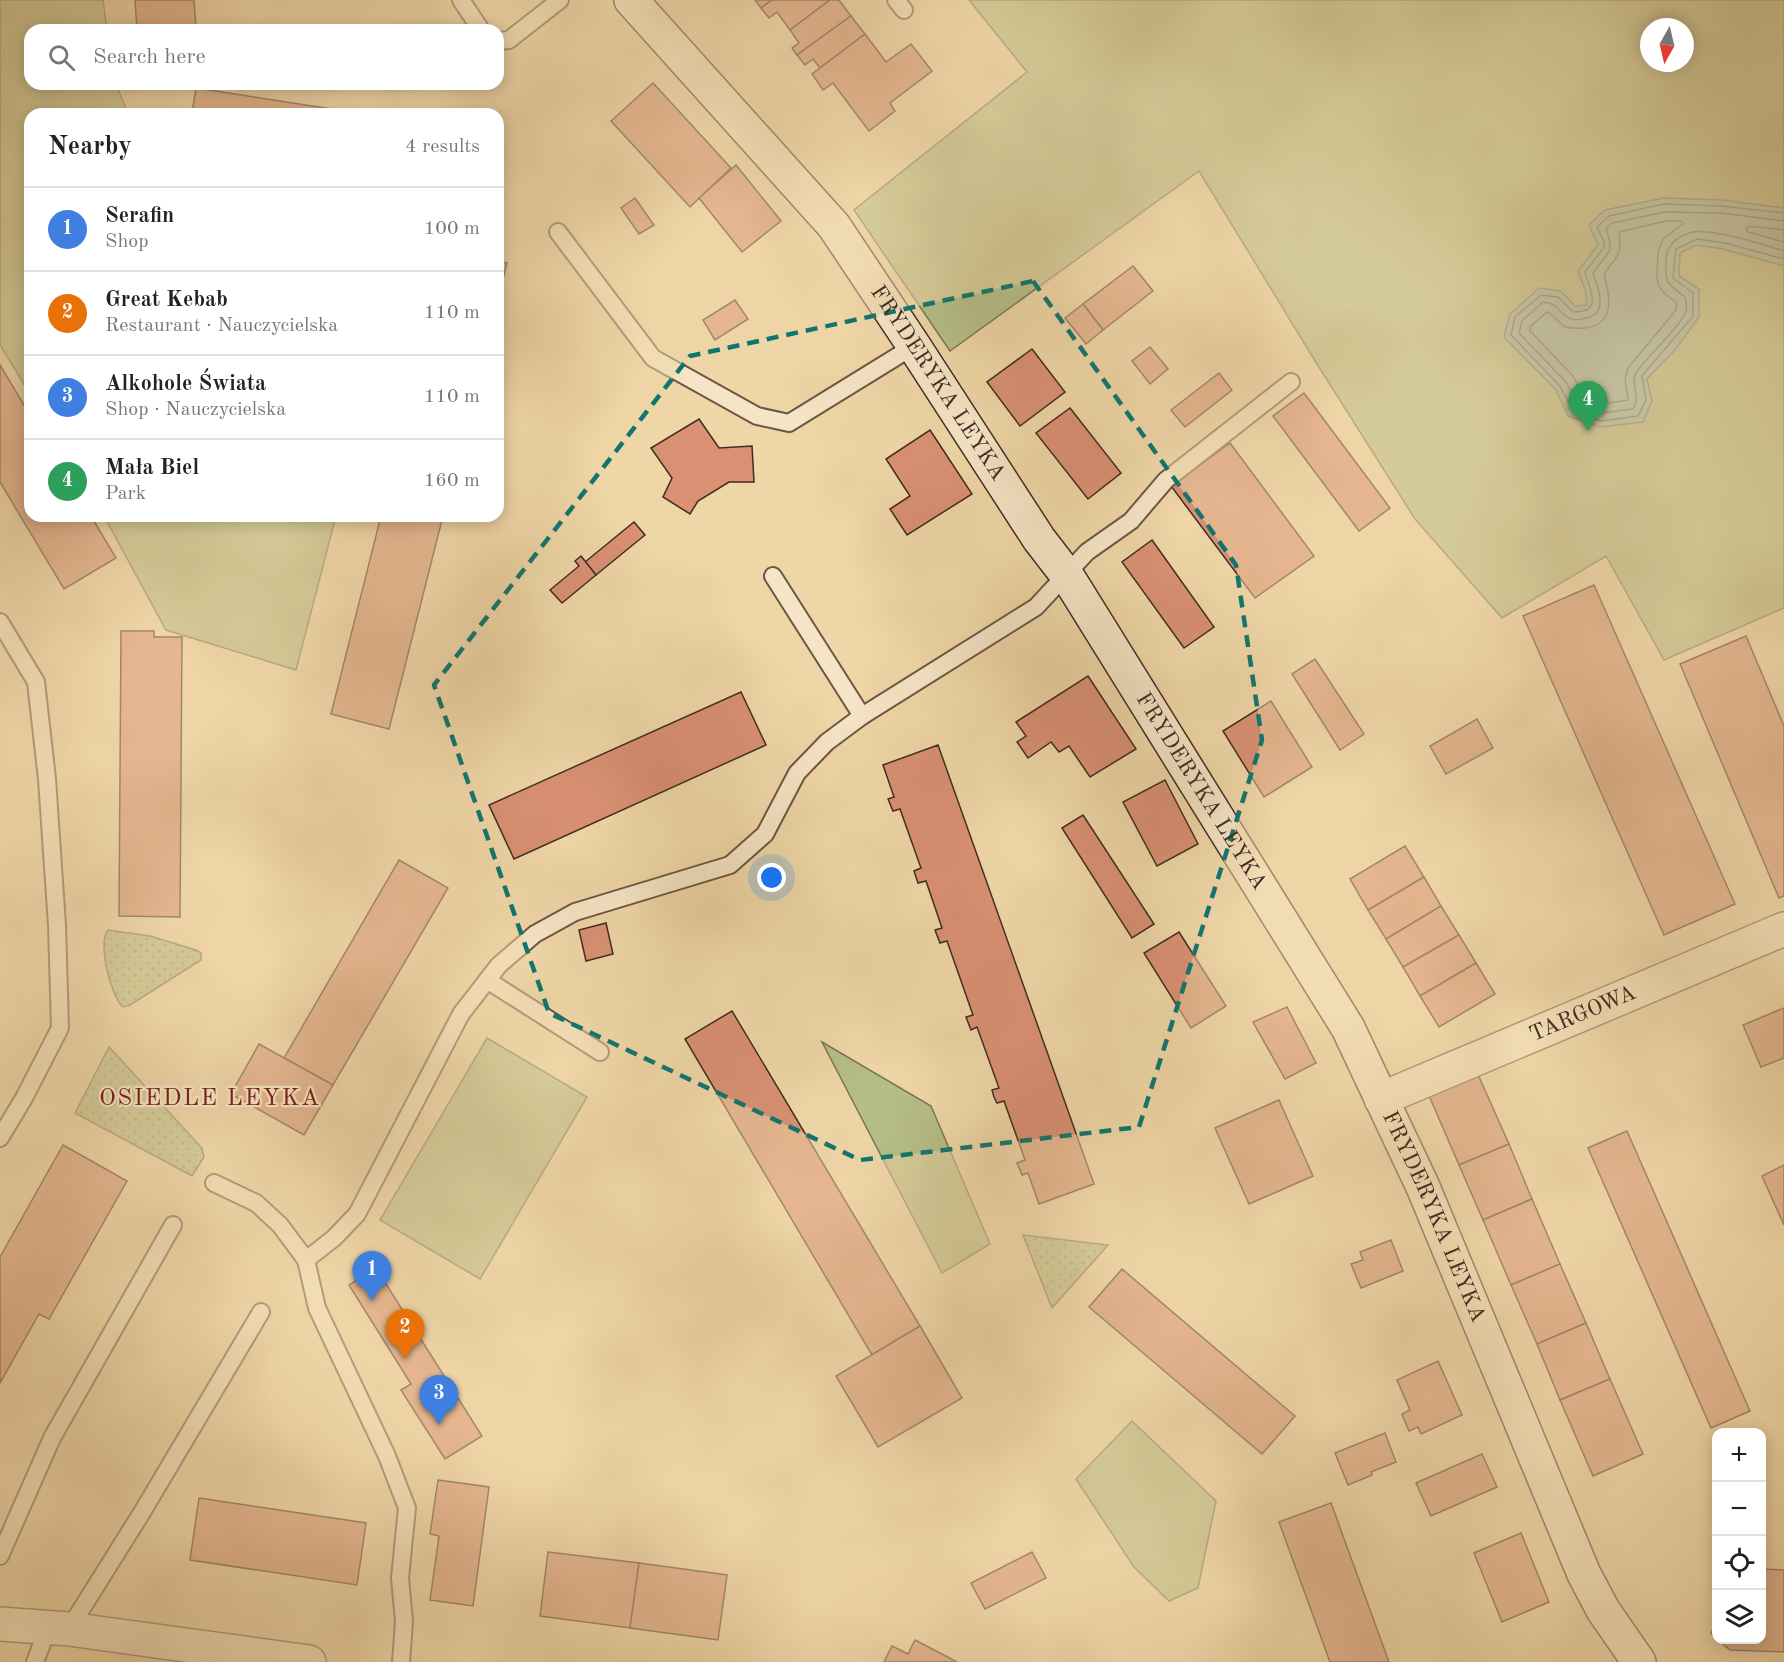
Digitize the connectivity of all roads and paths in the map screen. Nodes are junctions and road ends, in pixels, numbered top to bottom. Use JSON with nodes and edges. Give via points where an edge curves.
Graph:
{"nodes":[{"id":1,"x":461,"y":0,"type":"edge"},
{"id":2,"x":560,"y":0,"type":"edge"},
{"id":3,"x":631,"y":0,"type":"edge"},
{"id":4,"x":477,"y":24,"type":"edge"},
{"id":5,"x":504,"y":40,"type":"edge"},
{"id":6,"x":558,"y":232,"type":"dead end"},
{"id":7,"x":914,"y":346,"type":"junction"},
{"id":8,"x":1291,"y":382,"type":"dead end"},
{"id":9,"x":1066,"y":574,"type":"junction"},
{"id":10,"x":773,"y":576,"type":"dead end"},
{"id":11,"x":0,"y":622,"type":"edge"},
{"id":12,"x":862,"y":716,"type":"junction"},
{"id":13,"x":1784,"y":929,"type":"edge"},
{"id":14,"x":487,"y":980,"type":"junction"},
{"id":15,"x":600,"y":1052,"type":"dead end"},
{"id":16,"x":1381,"y":1099,"type":"junction"},
{"id":17,"x":0,"y":1138,"type":"edge"},
{"id":18,"x":214,"y":1183,"type":"dead end"},
{"id":19,"x":172,"y":1225,"type":"dead end"},
{"id":20,"x":306,"y":1260,"type":"junction"},
{"id":21,"x":261,"y":1312,"type":"dead end"},
{"id":22,"x":0,"y":1556,"type":"edge"},
{"id":23,"x":0,"y":1624,"type":"edge"},
{"id":24,"x":58,"y":1628,"type":"junction"},
{"id":25,"x":35,"y":1662,"type":"edge"},
{"id":26,"x":309,"y":1662,"type":"edge"},
{"id":27,"x":401,"y":1662,"type":"edge"},
{"id":28,"x":1640,"y":1662,"type":"edge"}],
"edges":[{"from":1,"to":4,"type":"lane"},
{"from":2,"to":5,"type":"lane"},
{"from":3,"to":7,"type":"street","name":"FRYDERYKA LEYKA","via":[[834,226]]},
{"from":6,"to":7,"type":"lane","via":[[653,358],[757,416],[789,423]]},
{"from":7,"to":9,"type":"street","name":"FRYDERYKA LEYKA","via":[[1039,539]]},
{"from":8,"to":9,"type":"lane","via":[[1166,480],[1131,521],[1087,552]]},
{"from":9,"to":12,"type":"lane","via":[[1036,607]]},
{"from":9,"to":16,"type":"street","name":"FRYDERYKA LEYKA","via":[[1348,1028]]},
{"from":10,"to":12,"type":"lane"},
{"from":11,"to":17,"type":"lane","via":[[36,682],[47,779],[60,1028]]},
{"from":12,"to":14,"type":"lane","via":[[827,742],[797,773],[765,834],[730,865],[575,912],[535,934]]},
{"from":13,"to":16,"type":"street","name":"TARGOWA"},
{"from":14,"to":15,"type":"lane"},
{"from":14,"to":20,"type":"lane","via":[[461,1014],[357,1214]]},
{"from":16,"to":28,"type":"street","name":"FRYDERYKA LEYKA","via":[[1423,1187],[1584,1574],[1603,1610]]},
{"from":18,"to":20,"type":"lane","via":[[256,1203],[280,1225]]},
{"from":19,"to":22,"type":"lane","via":[[52,1438]]},
{"from":20,"to":27,"type":"lane","via":[[316,1308],[387,1456],[407,1508],[400,1578],[404,1621]]},
{"from":21,"to":24,"type":"lane","via":[[141,1514]]},
{"from":23,"to":24,"type":"street"},
{"from":24,"to":25,"type":"lane"},
{"from":24,"to":26,"type":"street"}]}
